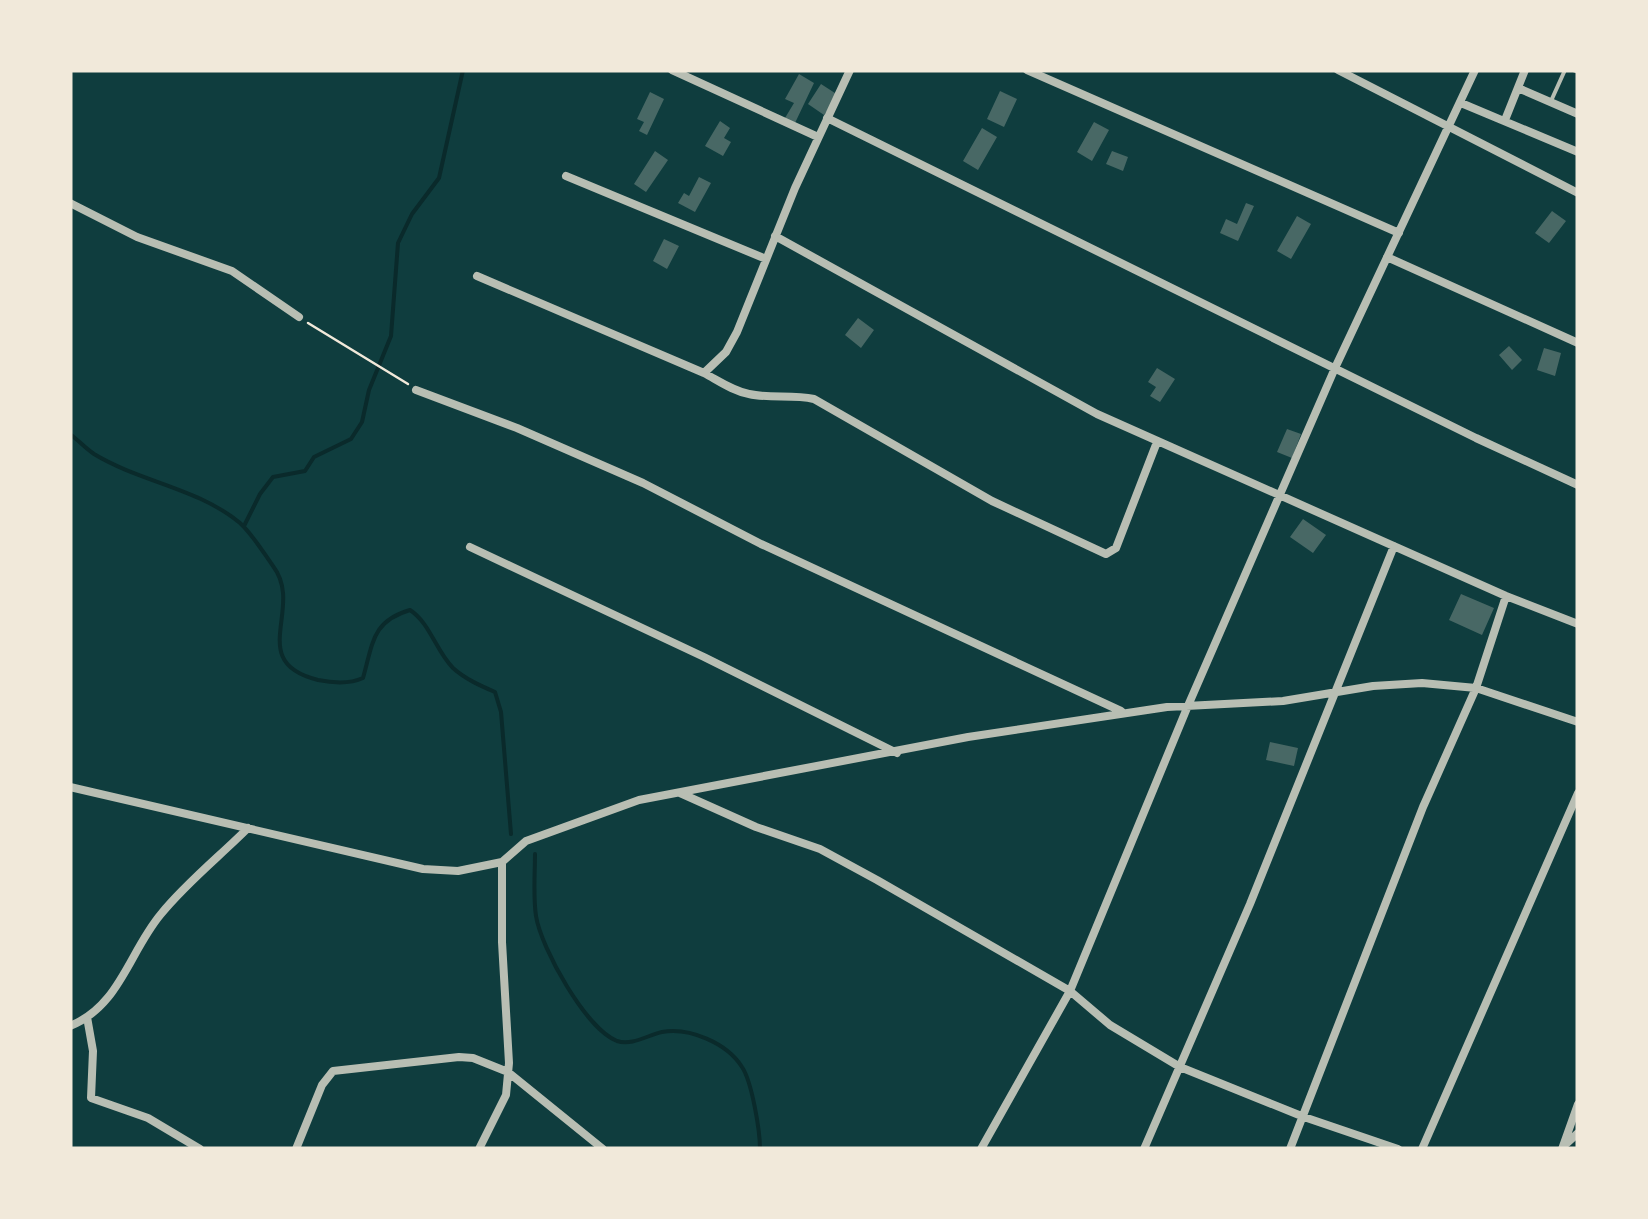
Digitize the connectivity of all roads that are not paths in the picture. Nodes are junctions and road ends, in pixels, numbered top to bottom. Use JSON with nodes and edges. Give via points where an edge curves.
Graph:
{"nodes":[{"id":1,"x":672,"y":70,"type":"edge"},
{"id":2,"x":850,"y":70,"type":"edge"},
{"id":3,"x":1027,"y":70,"type":"edge"},
{"id":4,"x":1338,"y":70,"type":"edge"},
{"id":5,"x":1475,"y":70,"type":"edge"},
{"id":6,"x":1526,"y":70,"type":"edge"},
{"id":7,"x":1564,"y":70,"type":"edge"},
{"id":8,"x":1518,"y":88,"type":"junction"},
{"id":9,"x":1551,"y":101,"type":"junction"},
{"id":10,"x":1460,"y":103,"type":"junction"},
{"id":11,"x":1578,"y":114,"type":"edge"},
{"id":12,"x":827,"y":118,"type":"junction"},
{"id":13,"x":1505,"y":120,"type":"junction"},
{"id":14,"x":1449,"y":128,"type":"junction"},
{"id":15,"x":818,"y":137,"type":"junction"},
{"id":16,"x":1578,"y":152,"type":"edge"},
{"id":17,"x":566,"y":176,"type":"dead end"},
{"id":18,"x":1578,"y":193,"type":"edge"},
{"id":19,"x":70,"y":203,"type":"edge"},
{"id":20,"x":1398,"y":233,"type":"junction"},
{"id":21,"x":775,"y":236,"type":"junction"},
{"id":22,"x":1387,"y":257,"type":"junction"},
{"id":23,"x":766,"y":259,"type":"junction"},
{"id":24,"x":477,"y":276,"type":"dead end"},
{"id":25,"x":299,"y":317,"type":"road end"},
{"id":26,"x":1578,"y":342,"type":"edge"},
{"id":27,"x":1335,"y":368,"type":"junction"},
{"id":28,"x":704,"y":373,"type":"junction"},
{"id":29,"x":416,"y":390,"type":"road end"},
{"id":30,"x":1157,"y":442,"type":"junction"},
{"id":31,"x":1578,"y":486,"type":"edge"},
{"id":32,"x":1279,"y":494,"type":"junction"},
{"id":33,"x":1394,"y":546,"type":"junction"},
{"id":34,"x":470,"y":547,"type":"dead end"},
{"id":35,"x":1506,"y":596,"type":"junction"},
{"id":36,"x":1578,"y":624,"type":"edge"},
{"id":37,"x":1476,"y":688,"type":"junction"},
{"id":38,"x":1333,"y":693,"type":"junction"},
{"id":39,"x":1187,"y":708,"type":"junction"},
{"id":40,"x":1124,"y":713,"type":"junction"},
{"id":41,"x":1578,"y":722,"type":"edge"},
{"id":42,"x":897,"y":753,"type":"junction"},
{"id":43,"x":70,"y":787,"type":"edge"},
{"id":44,"x":680,"y":792,"type":"junction"},
{"id":45,"x":1578,"y":792,"type":"edge"},
{"id":46,"x":248,"y":828,"type":"junction"},
{"id":47,"x":502,"y":862,"type":"junction"},
{"id":48,"x":1070,"y":991,"type":"junction"},
{"id":49,"x":88,"y":1017,"type":"junction"},
{"id":50,"x":70,"y":1026,"type":"edge"},
{"id":51,"x":1180,"y":1067,"type":"junction"},
{"id":52,"x":508,"y":1072,"type":"junction"},
{"id":53,"x":1578,"y":1104,"type":"edge"},
{"id":54,"x":1304,"y":1117,"type":"junction"},
{"id":55,"x":1578,"y":1132,"type":"edge"},
{"id":56,"x":1563,"y":1148,"type":"edge"},
{"id":57,"x":200,"y":1149,"type":"edge"},
{"id":58,"x":296,"y":1149,"type":"edge"},
{"id":59,"x":479,"y":1149,"type":"edge"},
{"id":60,"x":603,"y":1149,"type":"edge"},
{"id":61,"x":981,"y":1149,"type":"edge"},
{"id":62,"x":1144,"y":1149,"type":"edge"},
{"id":63,"x":1290,"y":1149,"type":"edge"},
{"id":64,"x":1398,"y":1149,"type":"edge"},
{"id":65,"x":1422,"y":1149,"type":"edge"}],
"edges":[{"from":1,"to":15,"type":"street"},
{"from":2,"to":12,"type":"street"},
{"from":3,"to":20,"type":"street"},
{"from":4,"to":14,"type":"street"},
{"from":5,"to":10,"type":"street"},
{"from":6,"to":8,"type":"street"},
{"from":7,"to":9,"type":"lane"},
{"from":8,"to":9,"type":"street"},
{"from":8,"to":13,"type":"street"},
{"from":9,"to":11,"type":"street"},
{"from":10,"to":13,"type":"street"},
{"from":10,"to":14,"type":"street"},
{"from":12,"to":15,"type":"street"},
{"from":12,"to":27,"type":"street"},
{"from":13,"to":16,"type":"street"},
{"from":14,"to":18,"type":"street"},
{"from":14,"to":20,"type":"street"},
{"from":15,"to":21,"type":"street"},
{"from":17,"to":23,"type":"street"},
{"from":19,"to":25,"type":"street","via":[[137,237],[232,271]]},
{"from":20,"to":22,"type":"street"},
{"from":21,"to":23,"type":"street"},
{"from":21,"to":30,"type":"street"},
{"from":22,"to":26,"type":"street"},
{"from":22,"to":27,"type":"street"},
{"from":23,"to":28,"type":"street","via":[[732,341]]},
{"from":24,"to":28,"type":"street"},
{"from":27,"to":31,"type":"street"},
{"from":27,"to":32,"type":"street"},
{"from":28,"to":30,"type":"street","via":[[752,395],[814,400],[992,501],[1106,554],[1116,548]]},
{"from":29,"to":40,"type":"street","via":[[643,483]]},
{"from":30,"to":32,"type":"street"},
{"from":32,"to":33,"type":"street"},
{"from":32,"to":39,"type":"street"},
{"from":33,"to":35,"type":"street"},
{"from":33,"to":38,"type":"street"},
{"from":34,"to":42,"type":"street"},
{"from":35,"to":36,"type":"street"},
{"from":35,"to":37,"type":"street"},
{"from":37,"to":38,"type":"street","via":[[1422,683]]},
{"from":37,"to":41,"type":"street"},
{"from":37,"to":54,"type":"street"},
{"from":38,"to":39,"type":"street"},
{"from":38,"to":51,"type":"street"},
{"from":39,"to":40,"type":"street"},
{"from":39,"to":48,"type":"street"},
{"from":40,"to":42,"type":"street"},
{"from":42,"to":44,"type":"street"},
{"from":43,"to":46,"type":"street"},
{"from":44,"to":47,"type":"street","via":[[603,810],[526,841]]},
{"from":44,"to":48,"type":"street","via":[[820,849]]},
{"from":45,"to":65,"type":"street"},
{"from":46,"to":47,"type":"street","via":[[423,869],[458,871]]},
{"from":46,"to":49,"type":"street","via":[[162,912],[118,986]]},
{"from":47,"to":52,"type":"street"},
{"from":48,"to":51,"type":"street","via":[[1110,1025]]},
{"from":48,"to":61,"type":"street"},
{"from":49,"to":50,"type":"street"},
{"from":49,"to":57,"type":"street","via":[[91,1098],[148,1118]]},
{"from":51,"to":54,"type":"street"},
{"from":51,"to":62,"type":"street"},
{"from":52,"to":58,"type":"street","via":[[465,1057],[333,1071]]},
{"from":52,"to":59,"type":"street","via":[[506,1095]]},
{"from":52,"to":60,"type":"street"},
{"from":53,"to":56,"type":"street"},
{"from":54,"to":63,"type":"street"},
{"from":54,"to":64,"type":"street"},
{"from":55,"to":56,"type":"street"}]}
